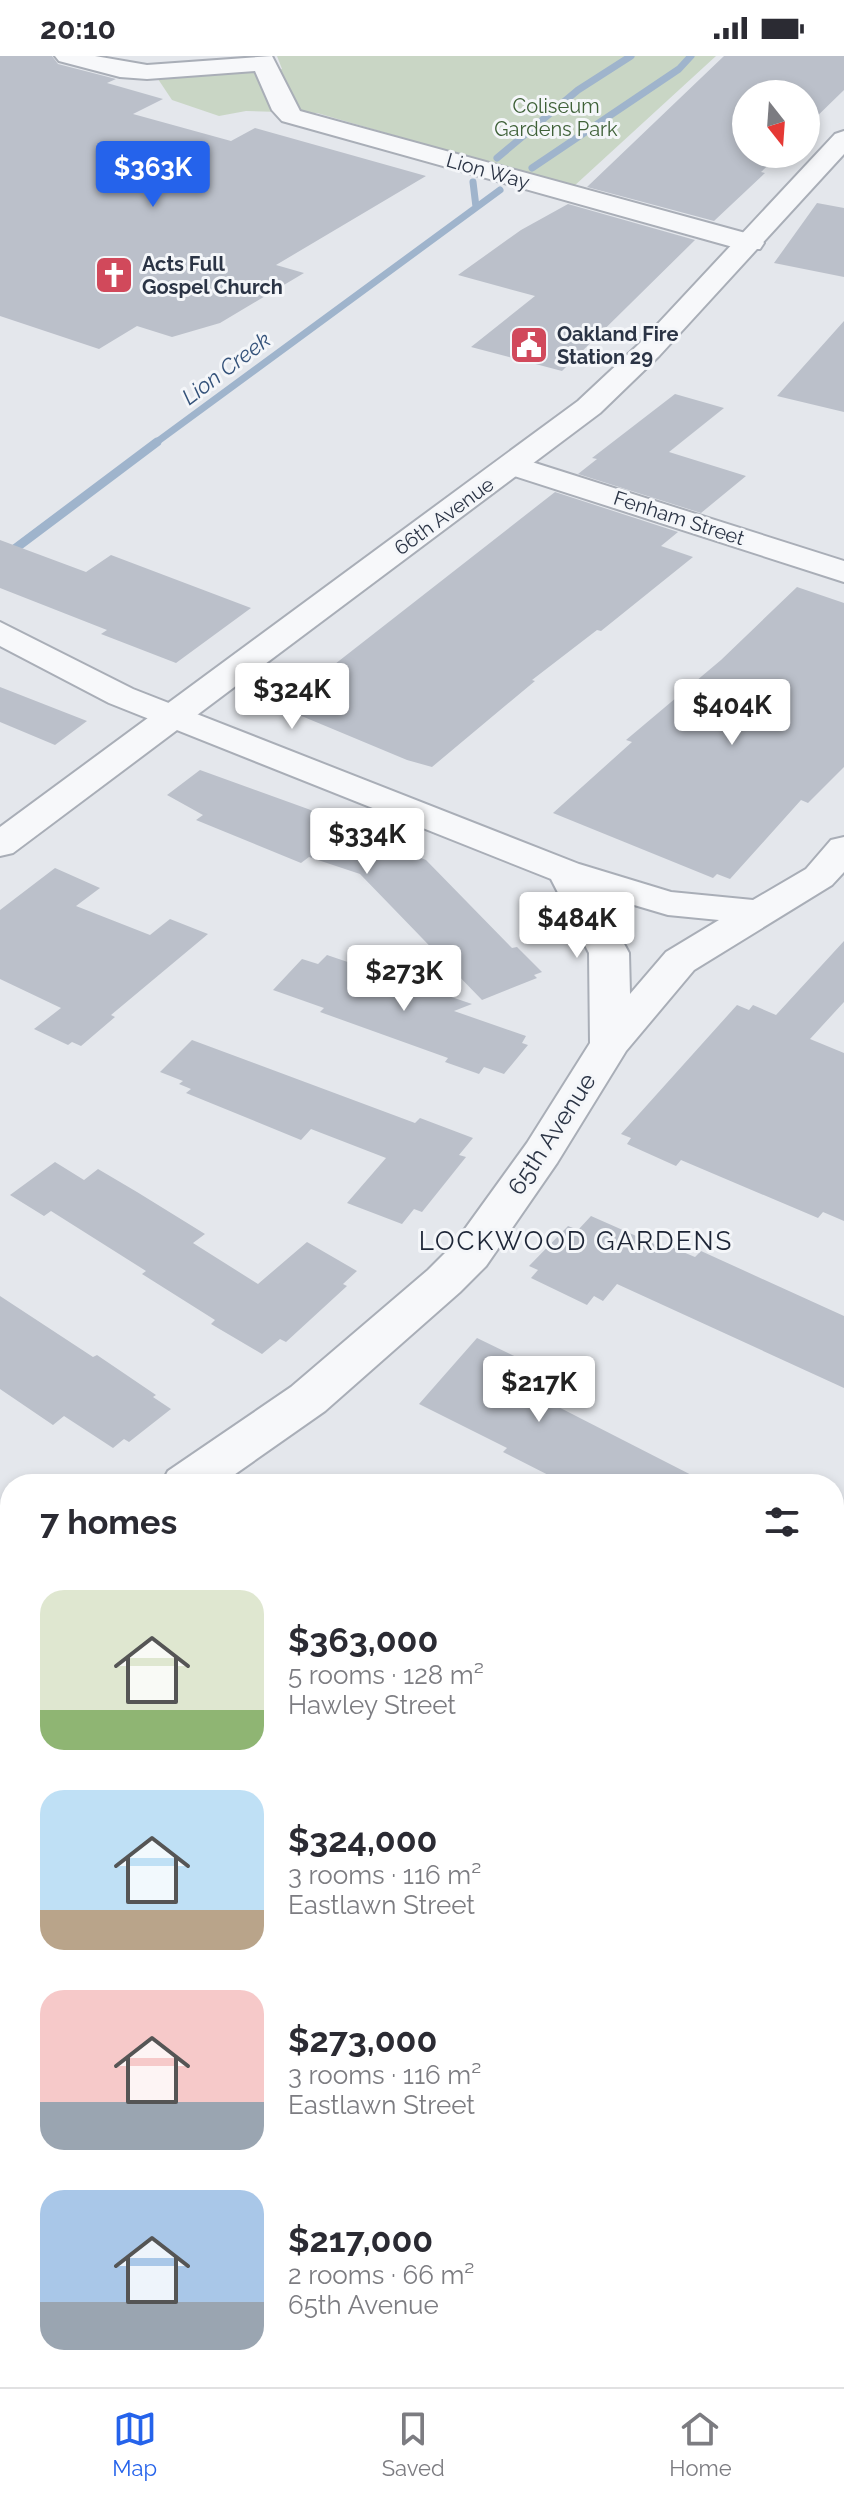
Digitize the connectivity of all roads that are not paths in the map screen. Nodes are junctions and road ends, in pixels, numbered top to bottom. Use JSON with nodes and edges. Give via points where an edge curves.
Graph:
{"nodes":[{"id":1,"x":67,"y":56,"type":"edge"},
{"id":2,"x":262,"y":60,"type":"edge"},
{"id":3,"x":844,"y":139,"type":"edge"},
{"id":4,"x":750,"y":243,"type":"junction"},
{"id":5,"x":513,"y":465,"type":"junction"},
{"id":6,"x":844,"y":572,"type":"edge"},
{"id":7,"x":0,"y":632,"type":"edge"},
{"id":8,"x":171,"y":715,"type":"junction"},
{"id":9,"x":0,"y":845,"type":"edge"},
{"id":10,"x":844,"y":848,"type":"edge"},
{"id":11,"x":566,"y":872,"type":"junction"},
{"id":12,"x":760,"y":913,"type":"junction"},
{"id":13,"x":610,"y":1043,"type":"junction"},
{"id":14,"x":199,"y":1474,"type":"edge"}],
"edges":[{"from":1,"to":2,"type":"street","via":[[147,72]]},
{"from":2,"to":4,"type":"street","name":"Lion Way","via":[[291,116]]},
{"from":3,"to":4,"type":"street","name":"66th Avenue"},
{"from":4,"to":5,"type":"street","name":"66th Avenue","via":[[589,407]]},
{"from":5,"to":6,"type":"street","name":"Fenham Street"},
{"from":5,"to":8,"type":"street","name":"66th Avenue"},
{"from":7,"to":8,"type":"street","via":[[87,680]]},
{"from":8,"to":9,"type":"street","name":"66th Avenue"},
{"from":8,"to":11,"type":"street"},
{"from":10,"to":12,"type":"street","name":"65th Avenue","via":[[819,877]]},
{"from":11,"to":12,"type":"street","via":[[668,903]]},
{"from":11,"to":13,"type":"street","via":[[609,953]]},
{"from":12,"to":13,"type":"street","name":"65th Avenue","via":[[680,961]]},
{"from":13,"to":14,"type":"street","name":"65th Avenue","via":[[470,1255],[308,1399]]}]}
